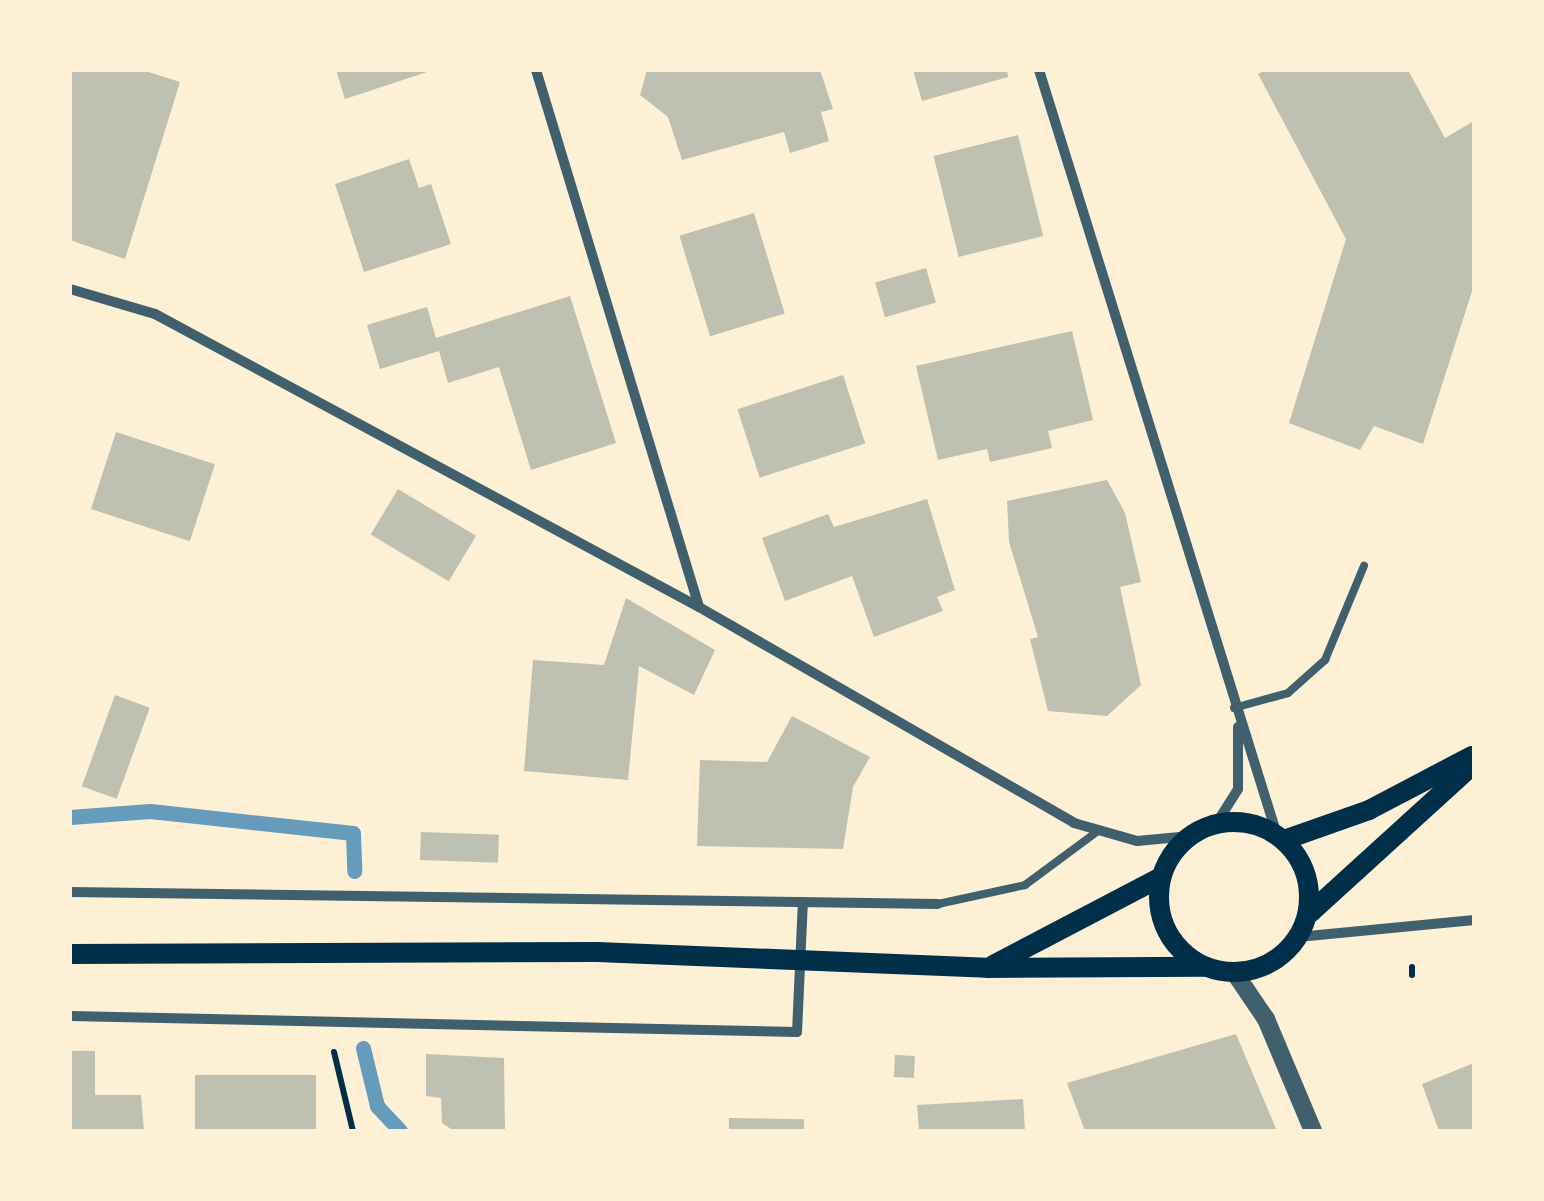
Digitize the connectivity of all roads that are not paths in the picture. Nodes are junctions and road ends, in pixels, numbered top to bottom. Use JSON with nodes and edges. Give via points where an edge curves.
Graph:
{"nodes":[{"id":1,"x":536,"y":70,"type":"edge"},
{"id":2,"x":1039,"y":70,"type":"edge"},
{"id":3,"x":70,"y":289,"type":"edge"},
{"id":4,"x":1364,"y":566,"type":"dead end"},
{"id":5,"x":699,"y":607,"type":"junction"},
{"id":6,"x":1234,"y":708,"type":"junction"},
{"id":7,"x":1238,"y":722,"type":"junction"},
{"id":8,"x":1474,"y":755,"type":"edge"},
{"id":9,"x":1474,"y":764,"type":"edge"},
{"id":10,"x":1216,"y":824,"type":"junction"},
{"id":11,"x":1098,"y":831,"type":"junction"},
{"id":12,"x":1192,"y":836,"type":"junction"},
{"id":13,"x":1281,"y":837,"type":"junction"},
{"id":14,"x":1162,"y":876,"type":"junction"},
{"id":15,"x":70,"y":892,"type":"edge"},
{"id":16,"x":803,"y":902,"type":"junction"},
{"id":17,"x":938,"y":904,"type":"joint"},
{"id":18,"x":1310,"y":913,"type":"junction"},
{"id":19,"x":1474,"y":920,"type":"edge"},
{"id":20,"x":1298,"y":936,"type":"junction"},
{"id":21,"x":70,"y":954,"type":"edge"},
{"id":22,"x":800,"y":960,"type":"junction"},
{"id":23,"x":1205,"y":966,"type":"junction"},
{"id":24,"x":986,"y":968,"type":"junction"},
{"id":25,"x":1234,"y":972,"type":"junction"},
{"id":26,"x":70,"y":1016,"type":"edge"},
{"id":27,"x":1312,"y":1131,"type":"edge"}],
"edges":[{"from":1,"to":5,"type":"street"},
{"from":2,"to":6,"type":"street"},
{"from":3,"to":5,"type":"street","via":[[155,314]]},
{"from":4,"to":6,"type":"lane","via":[[1325,660],[1288,693]]},
{"from":5,"to":11,"type":"street"},
{"from":6,"to":7,"type":"street"},
{"from":7,"to":10,"type":"street","via":[[1238,789]]},
{"from":7,"to":13,"type":"street"},
{"from":8,"to":13,"type":"main road","via":[[1370,810]]},
{"from":9,"to":18,"type":"main road"},
{"from":10,"to":12,"type":"main road"},
{"from":10,"to":13,"type":"main road","via":[[1240,822]]},
{"from":11,"to":12,"type":"street","via":[[1136,842]]},
{"from":11,"to":17,"type":"lane","via":[[1025,885]]},
{"from":12,"to":14,"type":"main road"},
{"from":13,"to":18,"type":"main road","via":[[1306,871]]},
{"from":14,"to":23,"type":"main road","via":[[1159,904],[1166,930]]},
{"from":14,"to":24,"type":"main road"},
{"from":15,"to":16,"type":"street"},
{"from":16,"to":17,"type":"street"},
{"from":16,"to":22,"type":"street"},
{"from":18,"to":20,"type":"main road"},
{"from":19,"to":20,"type":"street"},
{"from":20,"to":25,"type":"main road","via":[[1268,964]]},
{"from":21,"to":22,"type":"main road","via":[[597,952]]},
{"from":22,"to":24,"type":"main road"},
{"from":22,"to":26,"type":"street","via":[[798,1032]]},
{"from":23,"to":24,"type":"main road"},
{"from":23,"to":25,"type":"main road"},
{"from":25,"to":27,"type":"street","via":[[1266,1020]]}]}
